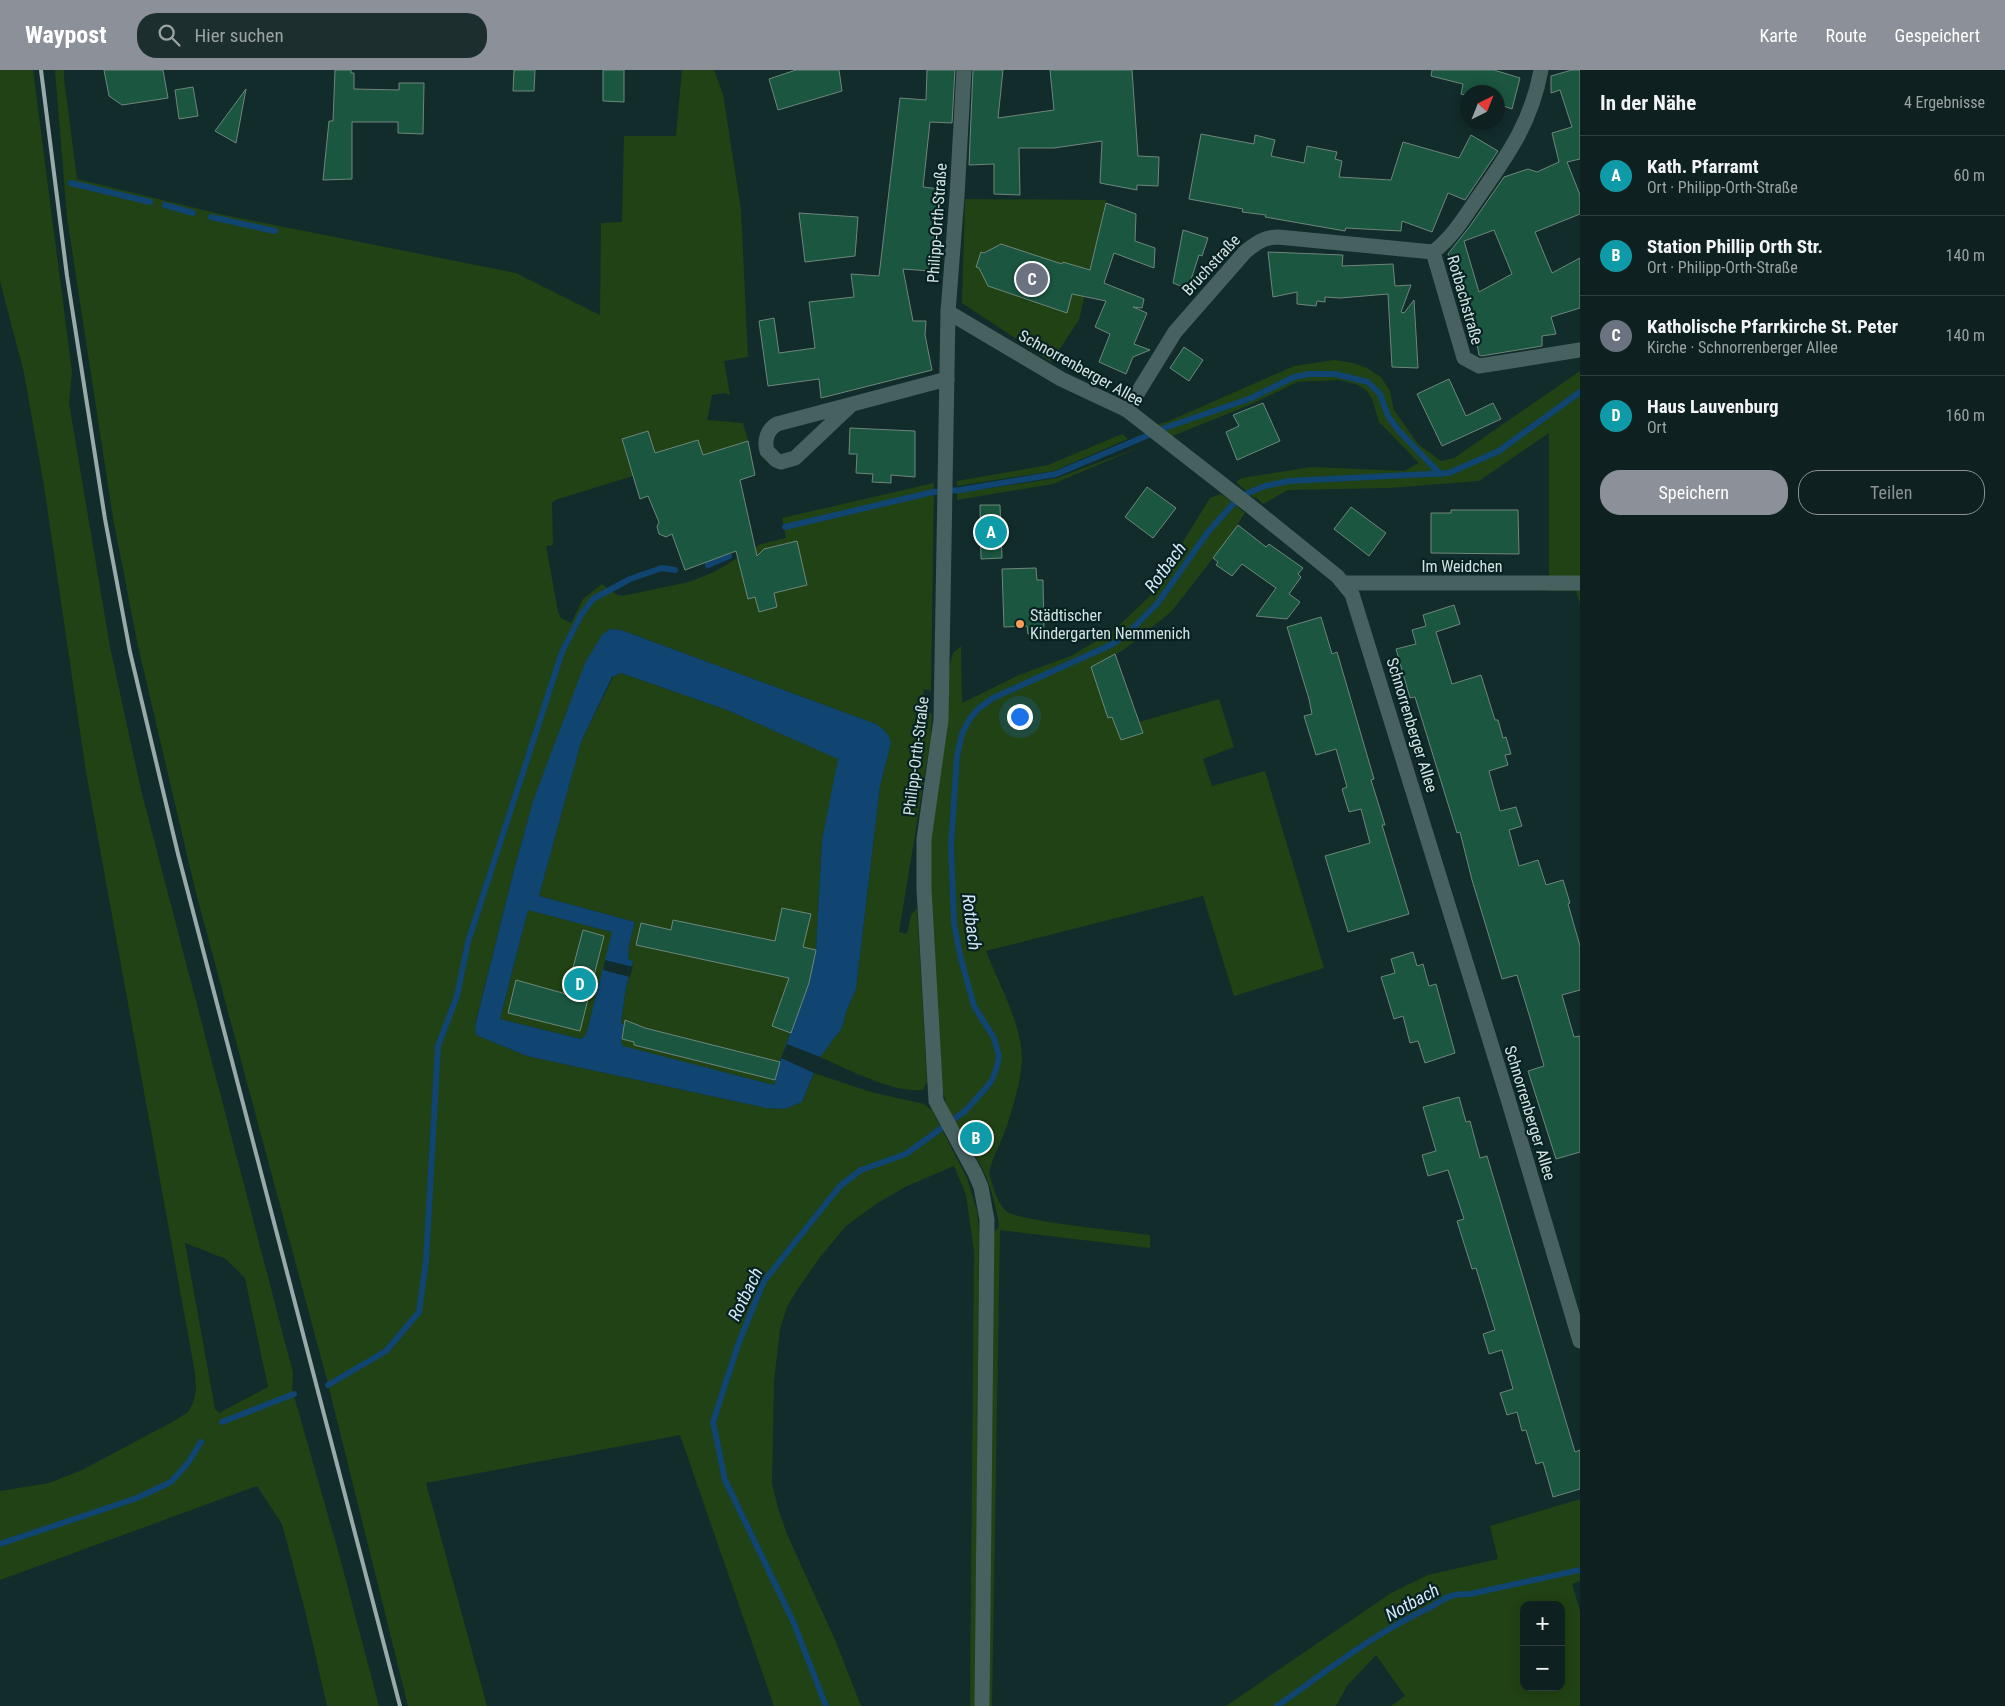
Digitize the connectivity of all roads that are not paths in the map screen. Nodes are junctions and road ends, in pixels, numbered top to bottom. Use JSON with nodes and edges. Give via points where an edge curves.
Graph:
{"nodes":[{"id":1,"x":964,"y":70,"type":"edge"},
{"id":2,"x":1541,"y":70,"type":"edge"},
{"id":3,"x":1433,"y":252,"type":"junction"},
{"id":4,"x":948,"y":312,"type":"junction"},
{"id":5,"x":1580,"y":350,"type":"edge"},
{"id":6,"x":947,"y":379,"type":"junction"},
{"id":7,"x":851,"y":405,"type":"junction"},
{"id":8,"x":1127,"y":410,"type":"junction"},
{"id":9,"x":1344,"y":583,"type":"junction"},
{"id":10,"x":1580,"y":583,"type":"edge"},
{"id":11,"x":1580,"y":1342,"type":"edge"},
{"id":12,"x":982,"y":1706,"type":"edge"}],
"edges":[{"from":1,"to":4,"type":"street","name":"Philipp-Orth-Straße"},
{"from":2,"to":3,"type":"street","via":[[1530,111],[1514,145],[1451,236]]},
{"from":3,"to":5,"type":"street","name":"Rotbachstraße","via":[[1464,358],[1479,366]]},
{"from":3,"to":8,"type":"street","name":"Bruchstraße","via":[[1265,238],[1245,252],[1175,332]]},
{"from":4,"to":6,"type":"street","name":"Philipp-Orth-Straße"},
{"from":4,"to":8,"type":"street","name":"Schnorrenberger Allee","via":[[1061,379]]},
{"from":6,"to":7,"type":"street"},
{"from":6,"to":12,"type":"street","name":"Philipp-Orth-Straße","via":[[940,720],[923,863],[936,1097],[940,1111],[981,1187],[987,1220]]},
{"from":7,"to":7,"type":"street","via":[[774,426],[766,437],[767,451],[781,462],[795,458]]},
{"from":8,"to":9,"type":"street","name":"Schnorrenberger Allee"},
{"from":9,"to":10,"type":"street","name":"Im Weidchen"},
{"from":9,"to":11,"type":"street","name":"Schnorrenberger Allee","via":[[1358,606]]}]}
